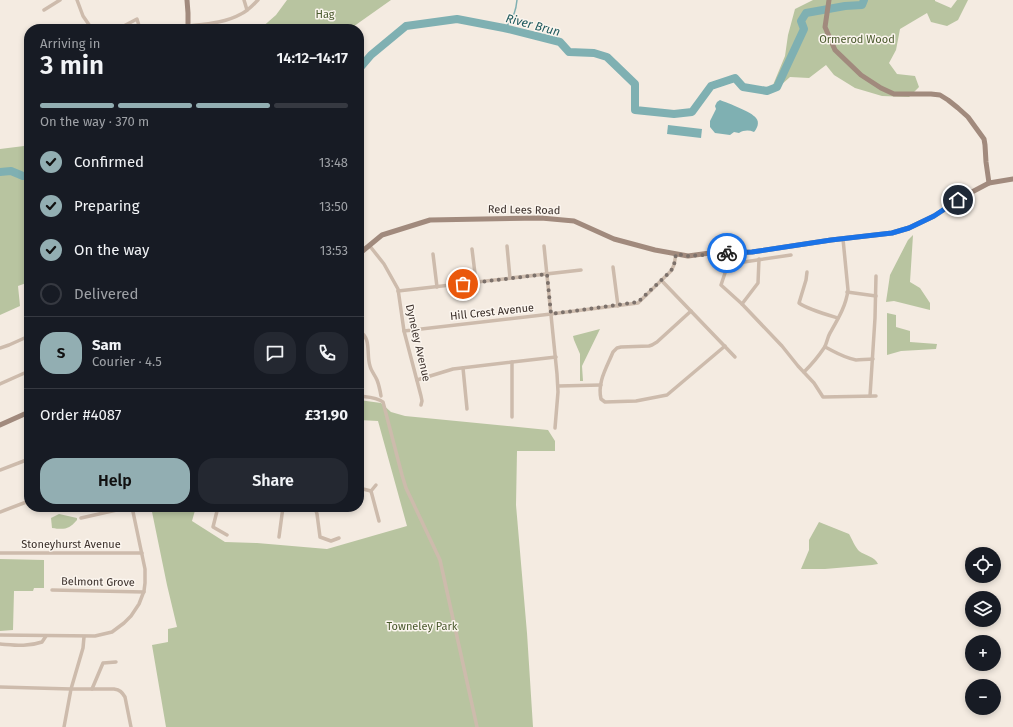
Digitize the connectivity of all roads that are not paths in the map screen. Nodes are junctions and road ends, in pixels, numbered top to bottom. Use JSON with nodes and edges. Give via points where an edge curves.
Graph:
{"nodes":[{"id":1,"x":59,"y":0,"type":"edge"},
{"id":2,"x":77,"y":0,"type":"edge"},
{"id":3,"x":187,"y":0,"type":"edge"},
{"id":4,"x":244,"y":0,"type":"edge"},
{"id":5,"x":258,"y":0,"type":"edge"},
{"id":6,"x":829,"y":0,"type":"edge"},
{"id":7,"x":44,"y":10,"type":"dead end"},
{"id":8,"x":247,"y":10,"type":"junction"},
{"id":9,"x":89,"y":24,"type":"edge"},
{"id":10,"x":128,"y":24,"type":"edge"},
{"id":11,"x":138,"y":24,"type":"edge"},
{"id":12,"x":188,"y":24,"type":"edge"},
{"id":13,"x":206,"y":24,"type":"edge"},
{"id":14,"x":1013,"y":179,"type":"edge"},
{"id":15,"x":989,"y":183,"type":"junction"},
{"id":16,"x":843,"y":239,"type":"junction"},
{"id":17,"x":369,"y":245,"type":"junction"},
{"id":18,"x":506,"y":246,"type":"dead end"},
{"id":19,"x":544,"y":246,"type":"dead end"},
{"id":20,"x":472,"y":249,"type":"dead end"},
{"id":21,"x":364,"y":250,"type":"edge"},
{"id":22,"x":433,"y":254,"type":"dead end"},
{"id":23,"x":676,"y":254,"type":"junction"},
{"id":24,"x":791,"y":255,"type":"dead end"},
{"id":25,"x":759,"y":259,"type":"junction"},
{"id":26,"x":744,"y":262,"type":"dead end"},
{"id":27,"x":613,"y":267,"type":"dead end"},
{"id":28,"x":581,"y":270,"type":"dead end"},
{"id":29,"x":726,"y":270,"type":"dead end"},
{"id":30,"x":807,"y":272,"type":"dead end"},
{"id":31,"x":547,"y":274,"type":"junction"},
{"id":32,"x":876,"y":276,"type":"dead end"},
{"id":33,"x":510,"y":278,"type":"junction"},
{"id":34,"x":662,"y":280,"type":"junction"},
{"id":35,"x":476,"y":282,"type":"junction"},
{"id":36,"x":438,"y":287,"type":"junction"},
{"id":37,"x":398,"y":292,"type":"junction"},
{"id":38,"x":847,"y":292,"type":"junction"},
{"id":39,"x":876,"y":296,"type":"junction"},
{"id":40,"x":742,"y":304,"type":"junction"},
{"id":41,"x":618,"y":306,"type":"junction"},
{"id":42,"x":691,"y":311,"type":"junction"},
{"id":43,"x":551,"y":314,"type":"junction"},
{"id":44,"x":838,"y":318,"type":"junction"},
{"id":45,"x":404,"y":331,"type":"junction"},
{"id":46,"x":364,"y":335,"type":"edge"},
{"id":47,"x":24,"y":338,"type":"edge"},
{"id":48,"x":724,"y":346,"type":"junction"},
{"id":49,"x":825,"y":346,"type":"junction"},
{"id":50,"x":0,"y":348,"type":"edge"},
{"id":51,"x":556,"y":357,"type":"junction"},
{"id":52,"x":736,"y":358,"type":"dead end"},
{"id":53,"x":873,"y":359,"type":"junction"},
{"id":54,"x":512,"y":362,"type":"junction"},
{"id":55,"x":463,"y":368,"type":"junction"},
{"id":56,"x":804,"y":372,"type":"junction"},
{"id":57,"x":24,"y":373,"type":"edge"},
{"id":58,"x":417,"y":380,"type":"junction"},
{"id":59,"x":0,"y":384,"type":"edge"},
{"id":60,"x":601,"y":385,"type":"junction"},
{"id":61,"x":558,"y":386,"type":"junction"},
{"id":62,"x":382,"y":396,"type":"dead end"},
{"id":63,"x":870,"y":396,"type":"junction"},
{"id":64,"x":876,"y":396,"type":"dead end"},
{"id":65,"x":364,"y":397,"type":"edge"},
{"id":66,"x":421,"y":405,"type":"dead end"},
{"id":67,"x":467,"y":410,"type":"dead end"},
{"id":68,"x":24,"y":414,"type":"edge"},
{"id":69,"x":512,"y":417,"type":"dead end"},
{"id":70,"x":0,"y":425,"type":"edge"},
{"id":71,"x":555,"y":428,"type":"dead end"},
{"id":72,"x":24,"y":461,"type":"edge"},
{"id":73,"x":0,"y":470,"type":"edge"},
{"id":74,"x":376,"y":485,"type":"dead end"},
{"id":75,"x":364,"y":489,"type":"edge"},
{"id":76,"x":371,"y":491,"type":"junction"},
{"id":77,"x":24,"y":503,"type":"edge"},
{"id":78,"x":0,"y":512,"type":"edge"},
{"id":79,"x":108,"y":512,"type":"edge"},
{"id":80,"x":132,"y":512,"type":"edge"},
{"id":81,"x":217,"y":512,"type":"edge"},
{"id":82,"x":282,"y":512,"type":"edge"},
{"id":83,"x":316,"y":512,"type":"edge"},
{"id":84,"x":80,"y":518,"type":"dead end"},
{"id":85,"x":379,"y":521,"type":"dead end"},
{"id":86,"x":228,"y":535,"type":"dead end"},
{"id":87,"x":279,"y":537,"type":"dead end"},
{"id":88,"x":339,"y":538,"type":"dead end"},
{"id":89,"x":0,"y":553,"type":"edge"},
{"id":90,"x":142,"y":553,"type":"junction"},
{"id":91,"x":52,"y":590,"type":"dead end"},
{"id":92,"x":144,"y":592,"type":"junction"},
{"id":93,"x":0,"y":636,"type":"edge"},
{"id":94,"x":46,"y":636,"type":"junction"},
{"id":95,"x":84,"y":637,"type":"junction"},
{"id":96,"x":0,"y":644,"type":"edge"},
{"id":97,"x":116,"y":662,"type":"dead end"},
{"id":98,"x":0,"y":687,"type":"edge"},
{"id":99,"x":70,"y":689,"type":"junction"},
{"id":100,"x":92,"y":689,"type":"junction"},
{"id":101,"x":64,"y":727,"type":"edge"},
{"id":102,"x":131,"y":727,"type":"edge"},
{"id":103,"x":477,"y":727,"type":"edge"}],
"edges":[{"from":1,"to":7,"type":"street"},
{"from":2,"to":9,"type":"street"},
{"from":3,"to":12,"type":"street"},
{"from":4,"to":8,"type":"street"},
{"from":5,"to":8,"type":"street"},
{"from":6,"to":15,"type":"street","via":[[825,27],[835,50],[861,75],[881,88],[894,94],[940,96],[968,117],[984,139]]},
{"from":8,"to":13,"type":"street","via":[[224,21]]},
{"from":10,"to":11,"type":"street","via":[[137,19]]},
{"from":14,"to":15,"type":"street","name":"Red Lees Road"},
{"from":15,"to":16,"type":"street","name":"Red Lees Road","via":[[909,228]]},
{"from":16,"to":23,"type":"street","name":"Red Lees Road","via":[[752,252],[688,256]]},
{"from":16,"to":38,"type":"street"},
{"from":17,"to":21,"type":"street","name":"Red Lees Road"},
{"from":17,"to":23,"type":"street","name":"Red Lees Road","via":[[382,235],[430,220],[541,218],[574,221],[614,239]]},
{"from":17,"to":37,"type":"street","name":"Dyneley Avenue","via":[[384,264]]},
{"from":18,"to":33,"type":"street"},
{"from":19,"to":31,"type":"street"},
{"from":20,"to":35,"type":"street"},
{"from":22,"to":36,"type":"street"},
{"from":23,"to":34,"type":"street","name":"Hill Crest Avenue","via":[[671,271]]},
{"from":24,"to":25,"type":"street"},
{"from":25,"to":26,"type":"street"},
{"from":25,"to":40,"type":"street","via":[[758,283]]},
{"from":27,"to":41,"type":"street"},
{"from":28,"to":31,"type":"street"},
{"from":29,"to":40,"type":"street","via":[[722,285]]},
{"from":30,"to":44,"type":"street","via":[[799,303]]},
{"from":31,"to":33,"type":"street"},
{"from":31,"to":43,"type":"street"},
{"from":32,"to":39,"type":"street"},
{"from":33,"to":35,"type":"street"},
{"from":34,"to":41,"type":"street","name":"Hill Crest Avenue","via":[[638,302]]},
{"from":34,"to":42,"type":"street"},
{"from":35,"to":36,"type":"street"},
{"from":36,"to":37,"type":"street"},
{"from":37,"to":45,"type":"street","name":"Dyneley Avenue"},
{"from":38,"to":39,"type":"street"},
{"from":38,"to":44,"type":"street"},
{"from":39,"to":53,"type":"street"},
{"from":40,"to":56,"type":"street"},
{"from":41,"to":43,"type":"street","name":"Hill Crest Avenue"},
{"from":42,"to":48,"type":"street"},
{"from":42,"to":60,"type":"street","via":[[652,345],[617,348],[613,352]]},
{"from":43,"to":45,"type":"street","name":"Hill Crest Avenue"},
{"from":43,"to":51,"type":"street"},
{"from":44,"to":49,"type":"street"},
{"from":45,"to":58,"type":"street","name":"Dyneley Avenue"},
{"from":46,"to":62,"type":"street","via":[[370,367]]},
{"from":47,"to":50,"type":"street"},
{"from":48,"to":52,"type":"street"},
{"from":48,"to":60,"type":"street","via":[[667,394],[636,401],[604,402],[601,399]]},
{"from":49,"to":53,"type":"street","via":[[848,358]]},
{"from":49,"to":56,"type":"street"},
{"from":51,"to":54,"type":"street"},
{"from":51,"to":61,"type":"street"},
{"from":53,"to":63,"type":"street"},
{"from":54,"to":55,"type":"street"},
{"from":54,"to":69,"type":"street"},
{"from":55,"to":58,"type":"street"},
{"from":55,"to":67,"type":"street"},
{"from":56,"to":63,"type":"street","via":[[823,397]]},
{"from":57,"to":59,"type":"street"},
{"from":58,"to":66,"type":"street","name":"Dyneley Avenue"},
{"from":60,"to":61,"type":"street"},
{"from":61,"to":71,"type":"street"},
{"from":63,"to":64,"type":"street"},
{"from":65,"to":103,"type":"street","via":[[383,402],[406,488],[438,553]]},
{"from":68,"to":70,"type":"street"},
{"from":72,"to":73,"type":"street"},
{"from":74,"to":76,"type":"street"},
{"from":75,"to":76,"type":"street"},
{"from":76,"to":85,"type":"street"},
{"from":77,"to":78,"type":"street"},
{"from":79,"to":84,"type":"street"},
{"from":80,"to":90,"type":"street"},
{"from":81,"to":86,"type":"street","via":[[213,527]]},
{"from":82,"to":87,"type":"street"},
{"from":83,"to":88,"type":"street","via":[[320,537],[332,541]]},
{"from":89,"to":90,"type":"street","name":"Stoneyhurst Avenue"},
{"from":90,"to":92,"type":"street","via":[[145,569]]},
{"from":91,"to":92,"type":"street","name":"Belmont Grove"},
{"from":92,"to":95,"type":"street","via":[[131,616],[118,628],[108,634]]},
{"from":93,"to":94,"type":"street"},
{"from":94,"to":95,"type":"street"},
{"from":94,"to":96,"type":"street","via":[[42,642],[36,644]]},
{"from":95,"to":99,"type":"street","via":[[84,648]]},
{"from":97,"to":100,"type":"street","via":[[103,663]]},
{"from":98,"to":99,"type":"street"},
{"from":99,"to":100,"type":"street"},
{"from":99,"to":101,"type":"street"},
{"from":100,"to":102,"type":"street","via":[[114,688],[122,692]]}]}
